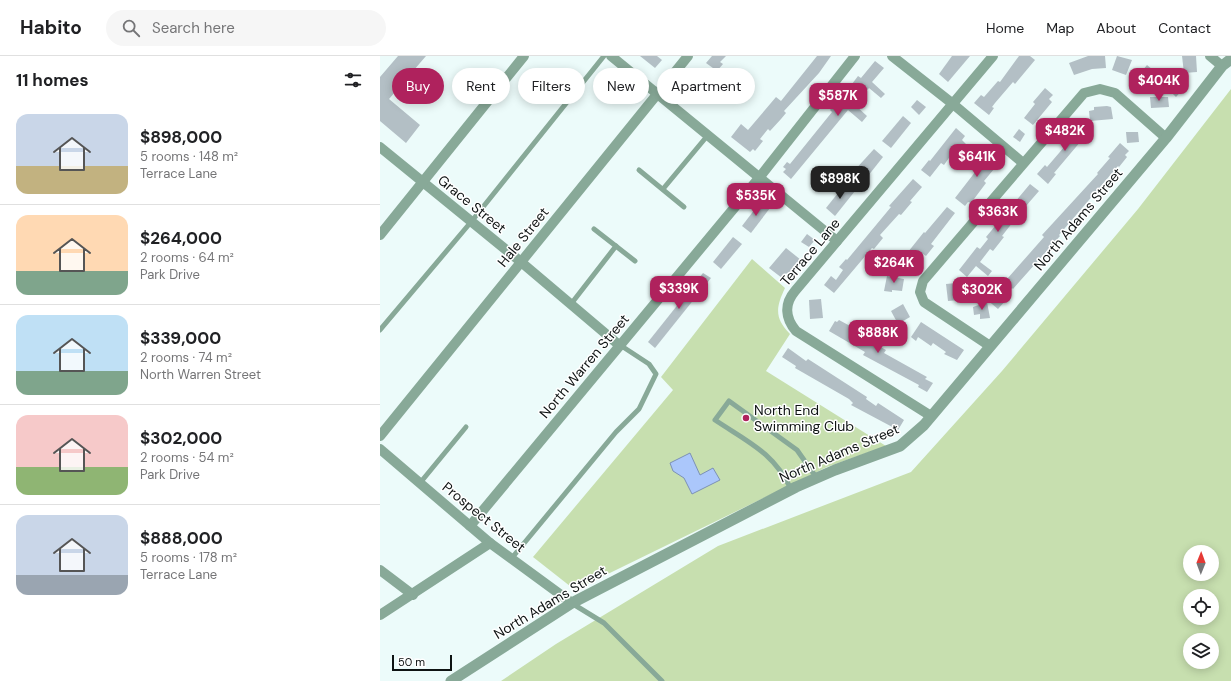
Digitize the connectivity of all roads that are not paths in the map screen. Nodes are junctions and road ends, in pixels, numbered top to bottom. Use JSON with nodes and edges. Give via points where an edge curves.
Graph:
{"nodes":[{"id":1,"x":524,"y":56,"type":"edge"},
{"id":2,"x":604,"y":56,"type":"edge"},
{"id":3,"x":611,"y":56,"type":"edge"},
{"id":4,"x":688,"y":56,"type":"edge"},
{"id":5,"x":855,"y":56,"type":"edge"},
{"id":6,"x":892,"y":56,"type":"edge"},
{"id":7,"x":993,"y":56,"type":"edge"},
{"id":8,"x":1210,"y":56,"type":"edge"},
{"id":9,"x":1231,"y":58,"type":"edge"},
{"id":10,"x":1222,"y":66,"type":"junction"},
{"id":11,"x":678,"y":68,"type":"edge"},
{"id":12,"x":657,"y":93,"type":"joint"},
{"id":13,"x":670,"y":104,"type":"edge"},
{"id":14,"x":953,"y":104,"type":"junction"},
{"id":15,"x":708,"y":135,"type":"junction"},
{"id":16,"x":1166,"y":138,"type":"junction"},
{"id":17,"x":380,"y":147,"type":"edge"},
{"id":18,"x":1023,"y":163,"type":"junction"},
{"id":19,"x":639,"y":170,"type":"dead end"},
{"id":20,"x":759,"y":178,"type":"junction"},
{"id":21,"x":423,"y":183,"type":"junction"},
{"id":22,"x":663,"y":189,"type":"junction"},
{"id":23,"x":684,"y":207,"type":"dead end"},
{"id":24,"x":471,"y":222,"type":"junction"},
{"id":25,"x":594,"y":229,"type":"dead end"},
{"id":26,"x":380,"y":235,"type":"edge"},
{"id":27,"x":837,"y":241,"type":"junction"},
{"id":28,"x":616,"y":246,"type":"junction"},
{"id":29,"x":635,"y":261,"type":"dead end"},
{"id":30,"x":522,"y":262,"type":"junction"},
{"id":31,"x":571,"y":304,"type":"junction"},
{"id":32,"x":380,"y":330,"type":"edge"},
{"id":33,"x":619,"y":345,"type":"junction"},
{"id":34,"x":990,"y":346,"type":"junction"},
{"id":35,"x":931,"y":416,"type":"junction"},
{"id":36,"x":466,"y":427,"type":"dead end"},
{"id":37,"x":380,"y":436,"type":"edge"},
{"id":38,"x":380,"y":450,"type":"edge"},
{"id":39,"x":816,"y":477,"type":"junction"},
{"id":40,"x":420,"y":483,"type":"junction"},
{"id":41,"x":791,"y":489,"type":"junction"},
{"id":42,"x":470,"y":526,"type":"junction"},
{"id":43,"x":490,"y":543,"type":"junction"},
{"id":44,"x":511,"y":559,"type":"junction"},
{"id":45,"x":380,"y":570,"type":"edge"},
{"id":46,"x":413,"y":595,"type":"junction"},
{"id":47,"x":572,"y":603,"type":"junction"},
{"id":48,"x":380,"y":615,"type":"edge"},
{"id":49,"x":451,"y":681,"type":"edge"},
{"id":50,"x":662,"y":681,"type":"edge"}],
"edges":[{"from":1,"to":21,"type":"street"},
{"from":2,"to":24,"type":"lane"},
{"from":3,"to":12,"type":"street"},
{"from":4,"to":11,"type":"street","name":"Hale Street"},
{"from":5,"to":20,"type":"street","name":"North Warren Street"},
{"from":6,"to":14,"type":"street"},
{"from":7,"to":14,"type":"street","name":"Terrace Lane"},
{"from":8,"to":10,"type":"street"},
{"from":9,"to":10,"type":"street","name":"North Adams Street"},
{"from":10,"to":16,"type":"street","name":"North Adams Street"},
{"from":12,"to":30,"type":"street","name":"Hale Street"},
{"from":13,"to":15,"type":"street"},
{"from":14,"to":18,"type":"street"},
{"from":14,"to":27,"type":"street","name":"Terrace Lane"},
{"from":15,"to":20,"type":"street"},
{"from":15,"to":22,"type":"lane"},
{"from":16,"to":18,"type":"street","via":[[1115,93],[1100,89],[1090,91],[1077,100]]},
{"from":16,"to":34,"type":"street","name":"North Adams Street"},
{"from":17,"to":21,"type":"street","name":"Grace Street"},
{"from":18,"to":34,"type":"street","via":[[921,286],[921,297],[928,306]]},
{"from":19,"to":22,"type":"lane"},
{"from":20,"to":27,"type":"street"},
{"from":20,"to":33,"type":"street","name":"North Warren Street"},
{"from":21,"to":24,"type":"street","name":"Grace Street"},
{"from":21,"to":26,"type":"street"},
{"from":22,"to":23,"type":"lane"},
{"from":24,"to":30,"type":"street","name":"Grace Street"},
{"from":24,"to":32,"type":"lane"},
{"from":25,"to":28,"type":"lane"},
{"from":27,"to":35,"type":"street","name":"Terrace Lane","via":[[790,297],[786,311],[791,326]]},
{"from":28,"to":29,"type":"lane"},
{"from":28,"to":31,"type":"lane"},
{"from":30,"to":31,"type":"street","name":"Grace Street"},
{"from":30,"to":37,"type":"street","name":"Hale Street"},
{"from":31,"to":33,"type":"street","name":"Grace Street"},
{"from":33,"to":42,"type":"street","name":"North Warren Street"},
{"from":33,"to":44,"type":"lane","via":[[649,364],[656,374],[640,409],[616,432]]},
{"from":34,"to":35,"type":"street","name":"North Adams Street"},
{"from":35,"to":39,"type":"street","name":"North Adams Street","via":[[900,446]]},
{"from":36,"to":40,"type":"lane"},
{"from":38,"to":40,"type":"street","name":"Prospect Street"},
{"from":39,"to":41,"type":"street","name":"North Adams Street"},
{"from":39,"to":41,"type":"lane","via":[[797,450],[729,401],[715,420],[770,457]]},
{"from":40,"to":42,"type":"street","name":"Prospect Street"},
{"from":41,"to":47,"type":"street","name":"North Adams Street"},
{"from":42,"to":43,"type":"street","name":"Prospect Street"},
{"from":43,"to":44,"type":"street","name":"Prospect Street"},
{"from":43,"to":46,"type":"street"},
{"from":44,"to":47,"type":"street","name":"Prospect Street"},
{"from":45,"to":46,"type":"street"},
{"from":46,"to":48,"type":"street"},
{"from":47,"to":49,"type":"street","name":"North Adams Street"},
{"from":47,"to":50,"type":"lane","via":[[604,623]]}]}
